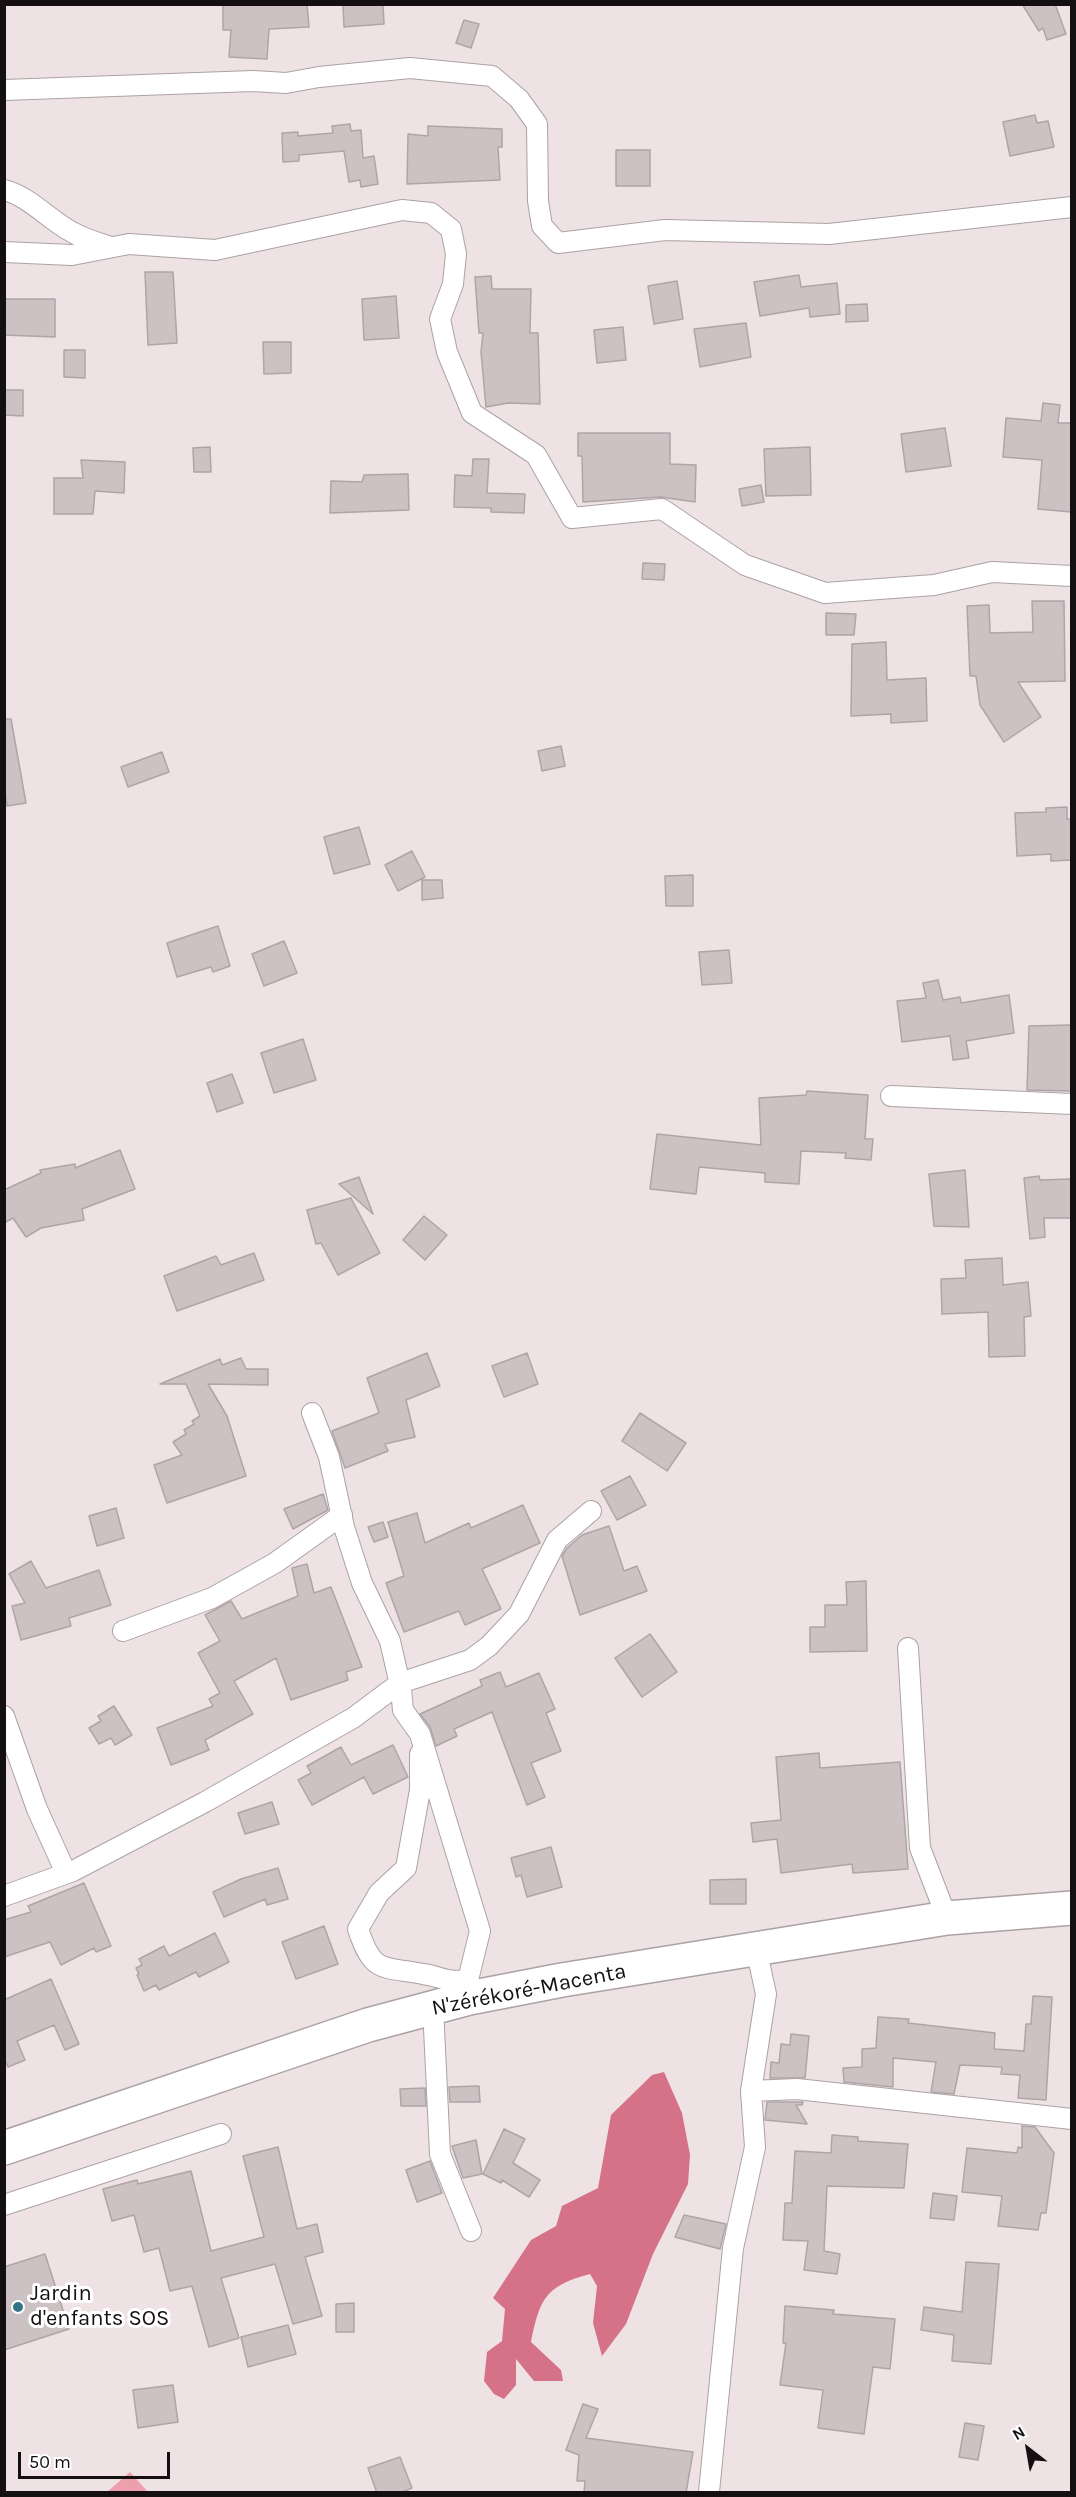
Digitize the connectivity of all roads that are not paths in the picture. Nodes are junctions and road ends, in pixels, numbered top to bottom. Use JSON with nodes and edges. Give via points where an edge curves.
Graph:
{"nodes":[{"id":1,"x":4,"y":90,"type":"edge"},
{"id":2,"x":4,"y":190,"type":"edge"},
{"id":3,"x":1071,"y":207,"type":"edge"},
{"id":4,"x":111,"y":248,"type":"junction"},
{"id":5,"x":4,"y":252,"type":"edge"},
{"id":6,"x":1071,"y":576,"type":"edge"},
{"id":7,"x":891,"y":1096,"type":"dead end"},
{"id":8,"x":1071,"y":1104,"type":"edge"},
{"id":9,"x":312,"y":1413,"type":"dead end"},
{"id":10,"x":591,"y":1511,"type":"dead end"},
{"id":11,"x":342,"y":1515,"type":"junction"},
{"id":12,"x":123,"y":1631,"type":"dead end"},
{"id":13,"x":908,"y":1648,"type":"dead end"},
{"id":14,"x":400,"y":1683,"type":"junction"},
{"id":15,"x":4,"y":1716,"type":"edge"},
{"id":16,"x":420,"y":1734,"type":"junction"},
{"id":17,"x":66,"y":1873,"type":"junction"},
{"id":18,"x":4,"y":1896,"type":"edge"},
{"id":19,"x":1071,"y":1908,"type":"edge"},
{"id":20,"x":947,"y":1918,"type":"junction"},
{"id":21,"x":756,"y":1948,"type":"junction"},
{"id":22,"x":468,"y":1989,"type":"junction"},
{"id":23,"x":433,"y":2007,"type":"junction"},
{"id":24,"x":751,"y":2091,"type":"junction"},
{"id":25,"x":1071,"y":2119,"type":"edge"},
{"id":26,"x":221,"y":2134,"type":"dead end"},
{"id":27,"x":4,"y":2148,"type":"edge"},
{"id":28,"x":4,"y":2205,"type":"edge"},
{"id":29,"x":471,"y":2231,"type":"dead end"},
{"id":30,"x":709,"y":2493,"type":"edge"}],
"edges":[{"from":1,"to":3,"type":"street","via":[[286,83],[410,68],[492,75],[519,99],[537,124],[542,226],[558,243],[665,230],[829,234]]},
{"from":2,"to":4,"type":"street","via":[[17,193],[74,234]]},
{"from":4,"to":5,"type":"street","via":[[72,255]]},
{"from":4,"to":6,"type":"street","via":[[129,244],[215,250],[402,210],[431,213],[451,229],[456,254],[453,284],[440,319],[447,352],[472,413],[536,455],[572,518],[662,509],[745,565],[825,593],[934,585],[992,572]]},
{"from":7,"to":8,"type":"street"},
{"from":9,"to":11,"type":"street","via":[[329,1456]]},
{"from":10,"to":14,"type":"street","via":[[557,1540],[519,1614],[489,1646],[470,1660]]},
{"from":11,"to":12,"type":"street","via":[[275,1563],[212,1598]]},
{"from":11,"to":14,"type":"street","via":[[362,1583],[390,1641]]},
{"from":13,"to":20,"type":"street","via":[[920,1848]]},
{"from":14,"to":16,"type":"street","via":[[403,1710]]},
{"from":14,"to":17,"type":"street","via":[[353,1718],[213,1798]]},
{"from":15,"to":17,"type":"street","via":[[37,1809]]},
{"from":16,"to":22,"type":"street","via":[[480,1931]]},
{"from":16,"to":22,"type":"street","via":[[420,1790],[406,1868],[379,1893],[358,1929],[366,1955],[387,1970],[424,1974]]},
{"from":17,"to":18,"type":"street"},
{"from":19,"to":20,"type":"highway","name":"N'zérékoré-Macenta"},
{"from":20,"to":21,"type":"highway","name":"N'zérékoré-Macenta"},
{"from":21,"to":22,"type":"highway","name":"N'zérékoré-Macenta"},
{"from":21,"to":24,"type":"street","via":[[766,1994]]},
{"from":22,"to":23,"type":"highway","name":"N'zérékoré-Macenta"},
{"from":23,"to":27,"type":"highway","name":"N'zérékoré-Macenta","via":[[368,2025]]},
{"from":23,"to":29,"type":"street","via":[[440,2154]]},
{"from":24,"to":25,"type":"street","via":[[797,2089]]},
{"from":24,"to":30,"type":"street","via":[[755,2147],[733,2248]]},
{"from":26,"to":28,"type":"street"}]}
